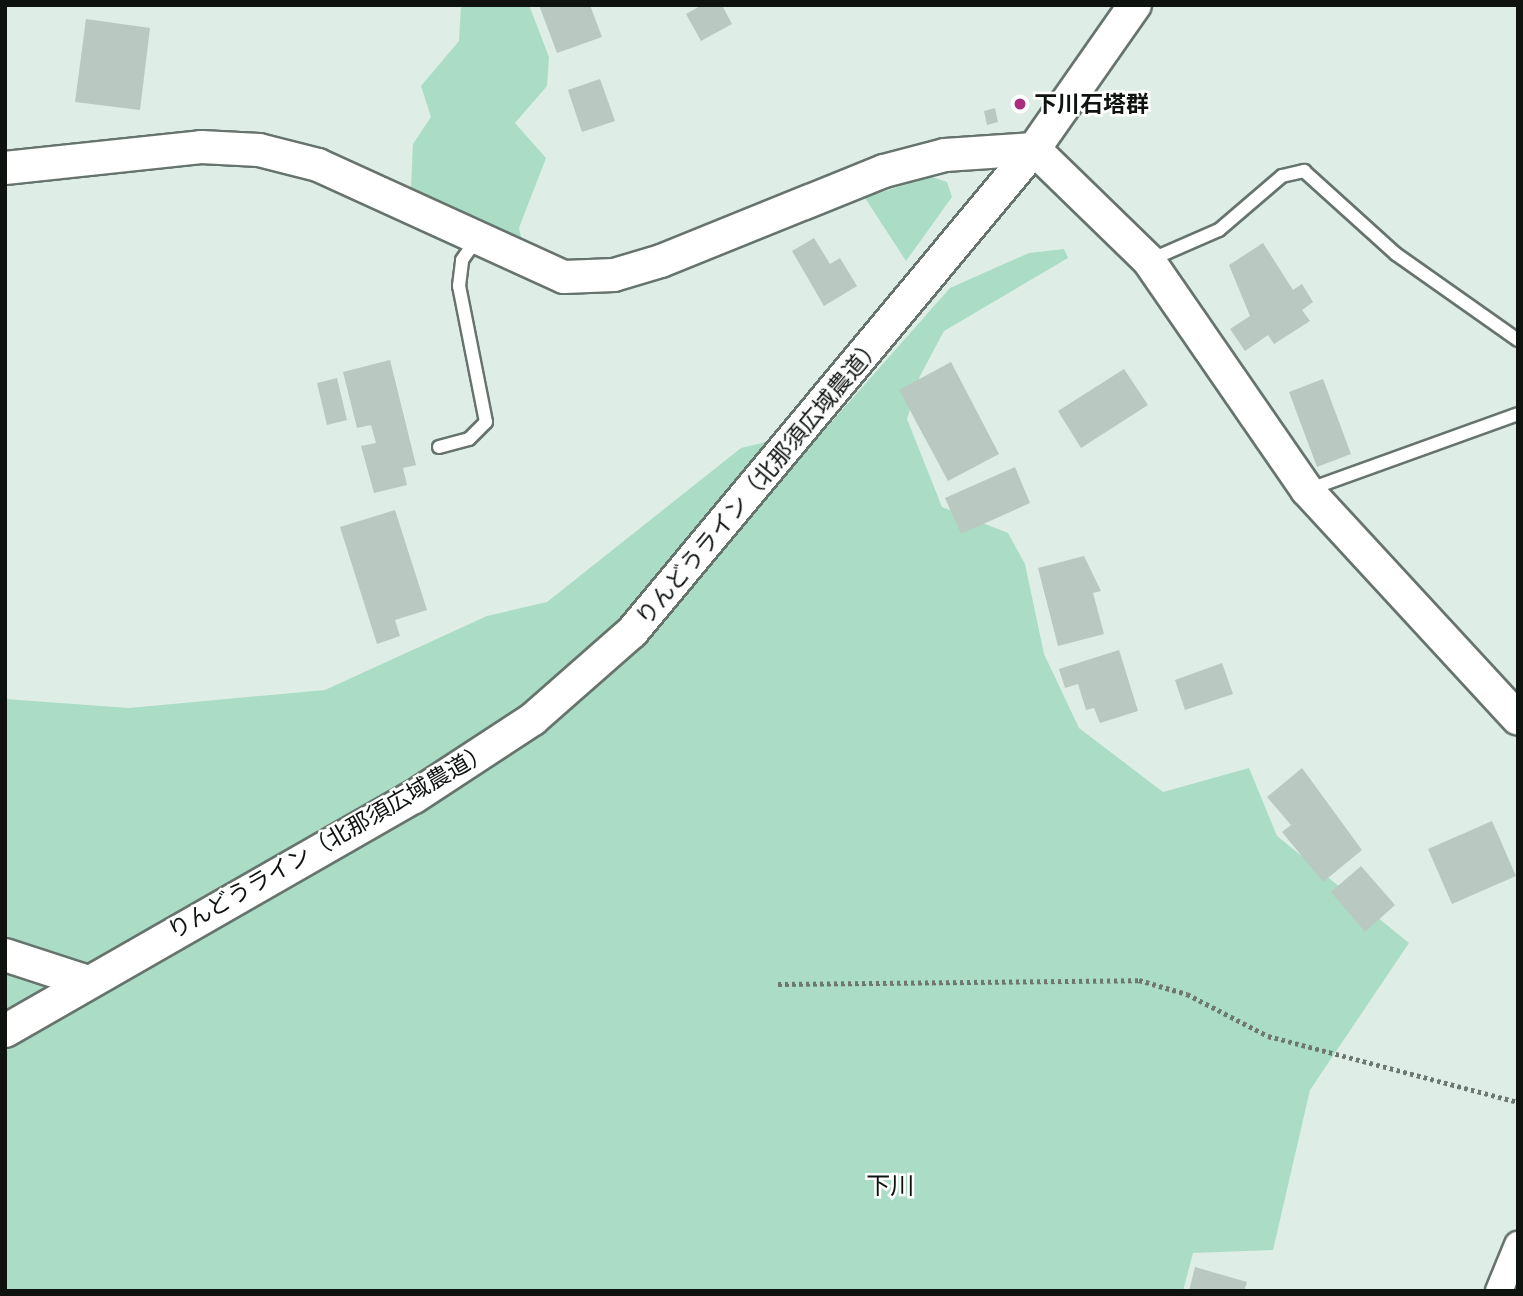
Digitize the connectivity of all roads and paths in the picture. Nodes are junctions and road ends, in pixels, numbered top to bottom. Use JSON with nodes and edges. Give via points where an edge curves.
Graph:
{"nodes":[{"id":1,"x":1135,"y":5,"type":"edge"},
{"id":2,"x":1034,"y":149,"type":"junction"},
{"id":3,"x":5,"y":168,"type":"edge"},
{"id":4,"x":476,"y":240,"type":"junction"},
{"id":5,"x":1149,"y":261,"type":"junction"},
{"id":6,"x":1518,"y":340,"type":"edge"},
{"id":7,"x":1518,"y":414,"type":"edge"},
{"id":8,"x":439,"y":447,"type":"dead end"},
{"id":9,"x":1307,"y":490,"type":"junction"},
{"id":10,"x":1518,"y":719,"type":"edge"},
{"id":11,"x":5,"y":954,"type":"edge"},
{"id":12,"x":85,"y":981,"type":"junction"},
{"id":13,"x":778,"y":984,"type":"dead end"},
{"id":14,"x":5,"y":1031,"type":"edge"},
{"id":15,"x":1518,"y":1102,"type":"edge"},
{"id":16,"x":1518,"y":1245,"type":"edge"},
{"id":17,"x":1499,"y":1291,"type":"edge"}],
"edges":[{"from":1,"to":2,"type":"street","name":"りんどうライン（北那須広域農道）"},
{"from":2,"to":4,"type":"street","via":[[945,155],[884,171],[614,275],[564,277]]},
{"from":2,"to":5,"type":"street"},
{"from":2,"to":12,"type":"street","name":"りんどうライン（北那須広域農道）","via":[[710,545],[632,632],[533,719],[414,797]]},
{"from":3,"to":4,"type":"street","via":[[201,147],[259,149],[318,165]]},
{"from":4,"to":8,"type":"lane","via":[[462,260],[459,286],[486,422],[469,439]]},
{"from":5,"to":6,"type":"lane","via":[[1219,230],[1282,176],[1304,171],[1396,254]]},
{"from":5,"to":9,"type":"street"},
{"from":7,"to":9,"type":"lane"},
{"from":9,"to":10,"type":"street"},
{"from":11,"to":12,"type":"street"},
{"from":12,"to":14,"type":"street","name":"りんどうライン（北那須広域農道）"},
{"from":13,"to":15,"type":"path","via":[[1139,980],[1187,994],[1268,1036]]},
{"from":16,"to":17,"type":"street"}]}
